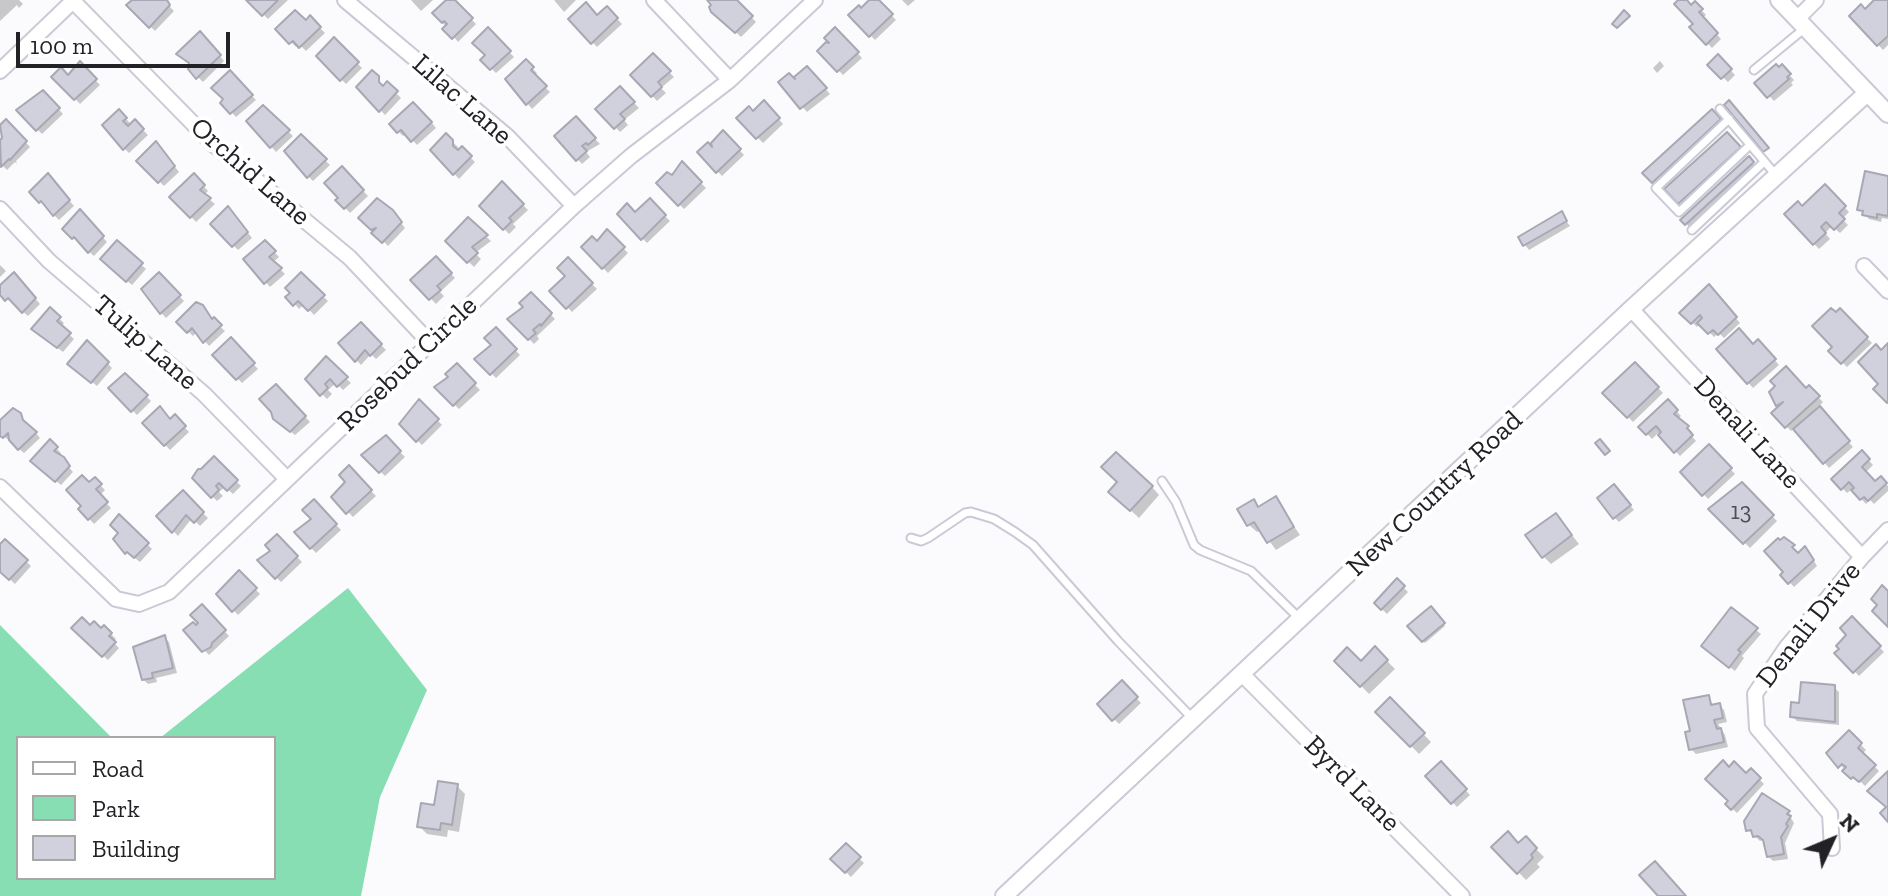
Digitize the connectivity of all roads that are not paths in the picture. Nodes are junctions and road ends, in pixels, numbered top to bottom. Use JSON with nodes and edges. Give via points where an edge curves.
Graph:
{"nodes":[{"id":1,"x":73,"y":0,"type":"edge"},
{"id":2,"x":345,"y":0,"type":"edge"},
{"id":3,"x":654,"y":0,"type":"edge"},
{"id":4,"x":815,"y":0,"type":"edge"},
{"id":5,"x":1779,"y":0,"type":"edge"},
{"id":6,"x":1816,"y":0,"type":"edge"},
{"id":7,"x":1801,"y":23,"type":"junction"},
{"id":8,"x":1754,"y":70,"type":"dead end"},
{"id":9,"x":0,"y":71,"type":"edge"},
{"id":10,"x":730,"y":80,"type":"junction"},
{"id":11,"x":1867,"y":93,"type":"junction"},
{"id":12,"x":1720,"y":109,"type":"dead end"},
{"id":13,"x":1888,"y":114,"type":"edge"},
{"id":14,"x":1729,"y":119,"type":"junction"},
{"id":15,"x":1750,"y":145,"type":"junction"},
{"id":16,"x":1763,"y":163,"type":"junction"},
{"id":17,"x":1776,"y":176,"type":"junction"},
{"id":18,"x":574,"y":206,"type":"junction"},
{"id":19,"x":0,"y":209,"type":"edge"},
{"id":20,"x":1692,"y":230,"type":"dead end"},
{"id":21,"x":1864,"y":266,"type":"dead end"},
{"id":22,"x":1888,"y":291,"type":"edge"},
{"id":23,"x":1631,"y":309,"type":"junction"},
{"id":24,"x":430,"y":343,"type":"junction"},
{"id":25,"x":287,"y":479,"type":"junction"},
{"id":26,"x":1162,"y":481,"type":"dead end"},
{"id":27,"x":0,"y":487,"type":"edge"},
{"id":28,"x":1888,"y":530,"type":"edge"},
{"id":29,"x":911,"y":538,"type":"dead end"},
{"id":30,"x":1862,"y":557,"type":"junction"},
{"id":31,"x":1301,"y":620,"type":"junction"},
{"id":32,"x":1242,"y":674,"type":"junction"},
{"id":33,"x":1193,"y":719,"type":"junction"},
{"id":34,"x":1832,"y":848,"type":"dead end"},
{"id":35,"x":1004,"y":896,"type":"edge"},
{"id":36,"x":1462,"y":896,"type":"edge"}],
"edges":[{"from":1,"to":9,"type":"street"},
{"from":1,"to":24,"type":"street","name":"Orchid Lane","via":[[213,144],[350,258]]},
{"from":2,"to":18,"type":"street","name":"Lilac Lane","via":[[508,137]]},
{"from":3,"to":10,"type":"street"},
{"from":4,"to":10,"type":"street","name":"Rosebud Circle"},
{"from":5,"to":7,"type":"street"},
{"from":6,"to":7,"type":"street"},
{"from":7,"to":8,"type":"lane"},
{"from":7,"to":11,"type":"street"},
{"from":10,"to":18,"type":"street","name":"Rosebud Circle"},
{"from":11,"to":13,"type":"street"},
{"from":11,"to":17,"type":"street","name":"New Country Road"},
{"from":12,"to":14,"type":"lane"},
{"from":14,"to":15,"type":"lane"},
{"from":14,"to":15,"type":"lane","via":[[1656,188],[1679,212]]},
{"from":15,"to":16,"type":"lane"},
{"from":16,"to":17,"type":"lane"},
{"from":16,"to":20,"type":"lane"},
{"from":17,"to":23,"type":"street","name":"New Country Road"},
{"from":18,"to":24,"type":"street","name":"Rosebud Circle"},
{"from":19,"to":25,"type":"street","name":"Tulip Lane","via":[[49,261],[204,394]]},
{"from":21,"to":22,"type":"street"},
{"from":23,"to":30,"type":"street","name":"Denali Lane"},
{"from":23,"to":31,"type":"street","name":"New Country Road"},
{"from":24,"to":25,"type":"street","name":"Rosebud Circle"},
{"from":25,"to":27,"type":"street","name":"Rosebud Circle","via":[[169,592],[139,604],[116,599]]},
{"from":26,"to":31,"type":"lane","via":[[1194,545],[1251,571]]},
{"from":28,"to":30,"type":"street","name":"Denali Drive"},
{"from":29,"to":33,"type":"lane","via":[[928,538],[971,512],[1015,532],[1033,545]]},
{"from":30,"to":34,"type":"street","name":"Denali Drive","via":[[1755,694],[1757,728],[1830,814]]},
{"from":31,"to":32,"type":"street","name":"New Country Road"},
{"from":32,"to":33,"type":"street","name":"New Country Road"},
{"from":32,"to":36,"type":"street","name":"Byrd Lane"},
{"from":33,"to":35,"type":"street","name":"New Country Road"}]}
